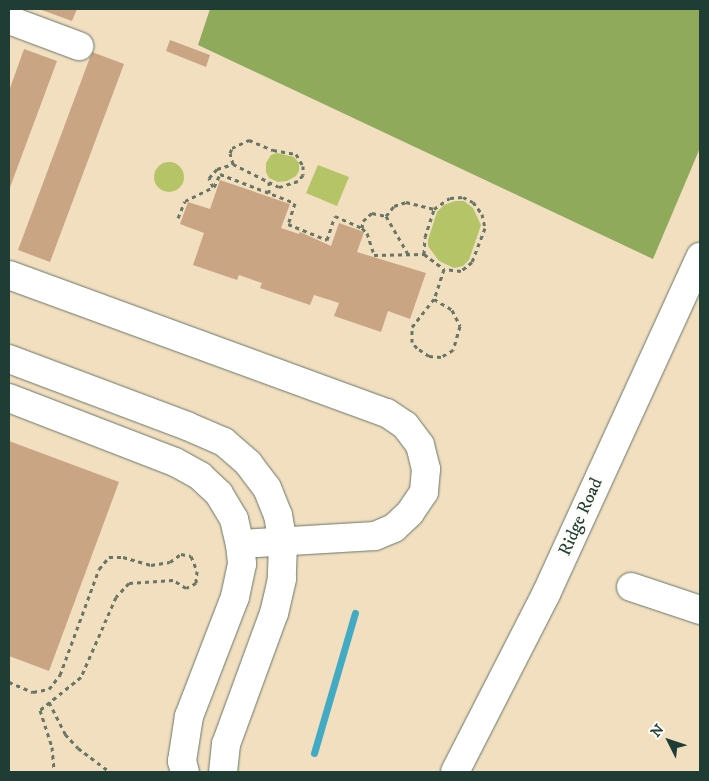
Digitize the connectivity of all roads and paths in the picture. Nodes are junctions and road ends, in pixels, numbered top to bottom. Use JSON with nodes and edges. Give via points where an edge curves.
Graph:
{"nodes":[{"id":1,"x":9,"y":20,"type":"edge"},
{"id":2,"x":79,"y":46,"type":"dead end"},
{"id":3,"x":233,"y":164,"type":"junction"},
{"id":4,"x":269,"y":182,"type":"junction"},
{"id":5,"x":214,"y":188,"type":"junction"},
{"id":6,"x":268,"y":193,"type":"junction"},
{"id":7,"x":434,"y":209,"type":"junction"},
{"id":8,"x":386,"y":216,"type":"junction"},
{"id":9,"x":178,"y":218,"type":"dead end"},
{"id":10,"x":362,"y":228,"type":"junction"},
{"id":11,"x":408,"y":254,"type":"junction"},
{"id":12,"x":424,"y":254,"type":"junction"},
{"id":13,"x":700,"y":257,"type":"edge"},
{"id":14,"x":444,"y":269,"type":"junction"},
{"id":15,"x":9,"y":275,"type":"edge"},
{"id":16,"x":434,"y":299,"type":"junction"},
{"id":17,"x":9,"y":359,"type":"edge"},
{"id":18,"x":9,"y":398,"type":"edge"},
{"id":19,"x":283,"y":543,"type":"junction"},
{"id":20,"x":240,"y":544,"type":"junction"},
{"id":21,"x":631,"y":587,"type":"dead end"},
{"id":22,"x":235,"y":597,"type":"junction"},
{"id":23,"x":700,"y":610,"type":"edge"},
{"id":24,"x":274,"y":612,"type":"junction"},
{"id":25,"x":9,"y":682,"type":"edge"},
{"id":26,"x":49,"y":702,"type":"junction"},
{"id":27,"x":54,"y":772,"type":"edge"},
{"id":28,"x":110,"y":772,"type":"edge"},
{"id":29,"x":184,"y":772,"type":"edge"},
{"id":30,"x":223,"y":772,"type":"edge"},
{"id":31,"x":454,"y":772,"type":"edge"}],
"edges":[{"from":1,"to":2,"type":"street"},
{"from":3,"to":4,"type":"path"},
{"from":3,"to":4,"type":"path","via":[[232,148],[249,140],[273,150],[296,154],[303,166],[303,175],[298,181],[279,187]]},
{"from":3,"to":5,"type":"path","via":[[217,169],[209,178]]},
{"from":4,"to":6,"type":"path"},
{"from":5,"to":6,"type":"path","via":[[220,174]]},
{"from":5,"to":9,"type":"path","via":[[185,201]]},
{"from":6,"to":10,"type":"path","via":[[295,203],[288,224],[327,240],[336,216]]},
{"from":7,"to":8,"type":"path","via":[[406,202],[394,206]]},
{"from":7,"to":12,"type":"path","via":[[425,237]]},
{"from":7,"to":14,"type":"path","via":[[450,198],[463,197],[473,202],[482,214],[485,228],[472,262],[461,271]]},
{"from":8,"to":10,"type":"path","via":[[372,213]]},
{"from":8,"to":11,"type":"path"},
{"from":10,"to":11,"type":"path","via":[[367,233],[374,255]]},
{"from":11,"to":12,"type":"path"},
{"from":12,"to":14,"type":"path"},
{"from":13,"to":31,"type":"street","name":"Ridge Road","via":[[546,594]]},
{"from":14,"to":16,"type":"path"},
{"from":15,"to":19,"type":"street","via":[[387,413],[405,425],[420,445],[426,469],[424,492],[410,513],[394,528],[375,536]]},
{"from":16,"to":16,"type":"path","via":[[412,327],[412,342],[429,356],[441,357],[452,350],[460,326],[452,310]]},
{"from":17,"to":19,"type":"street","via":[[224,442],[248,463],[267,488],[278,515]]},
{"from":18,"to":20,"type":"street","via":[[175,462],[200,476],[219,494],[234,519]]},
{"from":19,"to":20,"type":"street"},
{"from":19,"to":24,"type":"street","via":[[282,579]]},
{"from":20,"to":22,"type":"street","via":[[242,564]]},
{"from":21,"to":23,"type":"street"},
{"from":22,"to":24,"type":"street"},
{"from":22,"to":29,"type":"street","via":[[189,716],[182,761]]},
{"from":24,"to":30,"type":"street","via":[[226,744]]},
{"from":25,"to":26,"type":"path","via":[[33,692],[49,689],[60,675],[99,569],[109,557],[123,557],[151,565],[170,562],[181,554],[191,556],[197,571],[196,584],[186,588],[174,580],[128,583],[116,597],[81,677]]},
{"from":26,"to":27,"type":"path","via":[[40,710],[52,747]]},
{"from":26,"to":28,"type":"path","via":[[66,734],[78,748]]}]}
